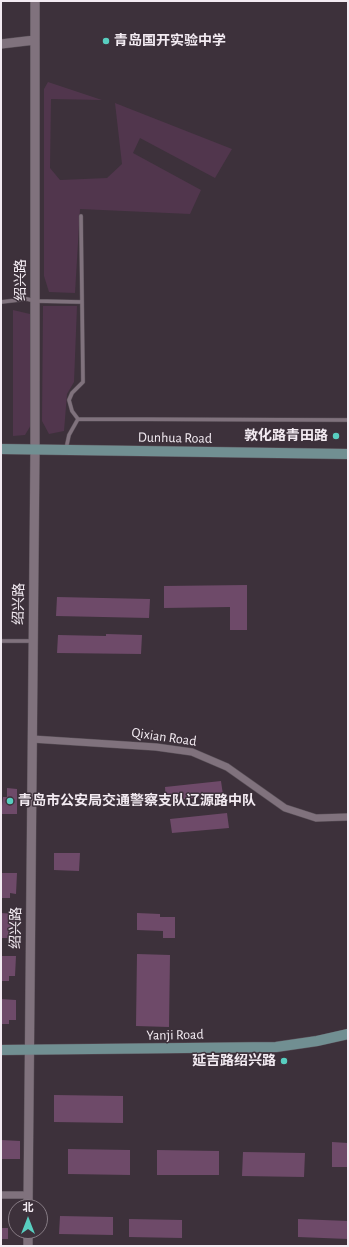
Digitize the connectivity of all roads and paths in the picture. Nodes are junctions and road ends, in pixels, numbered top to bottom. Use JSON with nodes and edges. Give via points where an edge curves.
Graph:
{"nodes":[{"id":1,"x":35,"y":1,"type":"edge"},
{"id":2,"x":35,"y":40,"type":"junction"},
{"id":3,"x":1,"y":44,"type":"edge"},
{"id":4,"x":81,"y":216,"type":"dead end"},
{"id":5,"x":35,"y":301,"type":"junction"},
{"id":6,"x":1,"y":302,"type":"edge"},
{"id":7,"x":82,"y":302,"type":"junction"},
{"id":8,"x":78,"y":420,"type":"junction"},
{"id":9,"x":348,"y":420,"type":"edge"},
{"id":10,"x":1,"y":449,"type":"edge"},
{"id":11,"x":35,"y":450,"type":"junction"},
{"id":12,"x":66,"y":450,"type":"junction"},
{"id":13,"x":348,"y":454,"type":"edge"},
{"id":14,"x":1,"y":641,"type":"edge"},
{"id":15,"x":33,"y":641,"type":"junction"},
{"id":16,"x":32,"y":738,"type":"junction"},
{"id":17,"x":348,"y":817,"type":"edge"},
{"id":18,"x":348,"y":1034,"type":"edge"},
{"id":19,"x":1,"y":1050,"type":"edge"},
{"id":20,"x":28,"y":1050,"type":"junction"},
{"id":21,"x":1,"y":1195,"type":"edge"},
{"id":22,"x":28,"y":1195,"type":"junction"},
{"id":23,"x":28,"y":1199,"type":"edge"}],
"edges":[{"from":1,"to":2,"type":"street","name":"绍兴路"},
{"from":2,"to":3,"type":"street"},
{"from":2,"to":5,"type":"street","name":"绍兴路"},
{"from":4,"to":7,"type":"lane"},
{"from":5,"to":6,"type":"lane","via":[[27,299]]},
{"from":5,"to":7,"type":"lane"},
{"from":5,"to":11,"type":"street","name":"绍兴路"},
{"from":7,"to":8,"type":"lane","via":[[83,382],[69,400]]},
{"from":8,"to":9,"type":"lane"},
{"from":8,"to":12,"type":"lane","via":[[69,435]]},
{"from":10,"to":11,"type":"main road","name":"Dunhua Road"},
{"from":11,"to":12,"type":"main road","name":"Dunhua Road"},
{"from":11,"to":15,"type":"street","name":"绍兴路"},
{"from":12,"to":13,"type":"main road","name":"Dunhua Road"},
{"from":14,"to":15,"type":"lane"},
{"from":15,"to":16,"type":"street","name":"绍兴路"},
{"from":16,"to":17,"type":"street","name":"Qixian Road","via":[[192,752],[227,767],[285,808],[316,818]]},
{"from":16,"to":20,"type":"street","name":"绍兴路"},
{"from":18,"to":20,"type":"main road","name":"Yanji Road","via":[[276,1047]]},
{"from":19,"to":20,"type":"main road","name":"Yanji Road"},
{"from":20,"to":22,"type":"street","name":"绍兴路"},
{"from":21,"to":22,"type":"street"},
{"from":22,"to":23,"type":"street","name":"绍兴路"}]}
